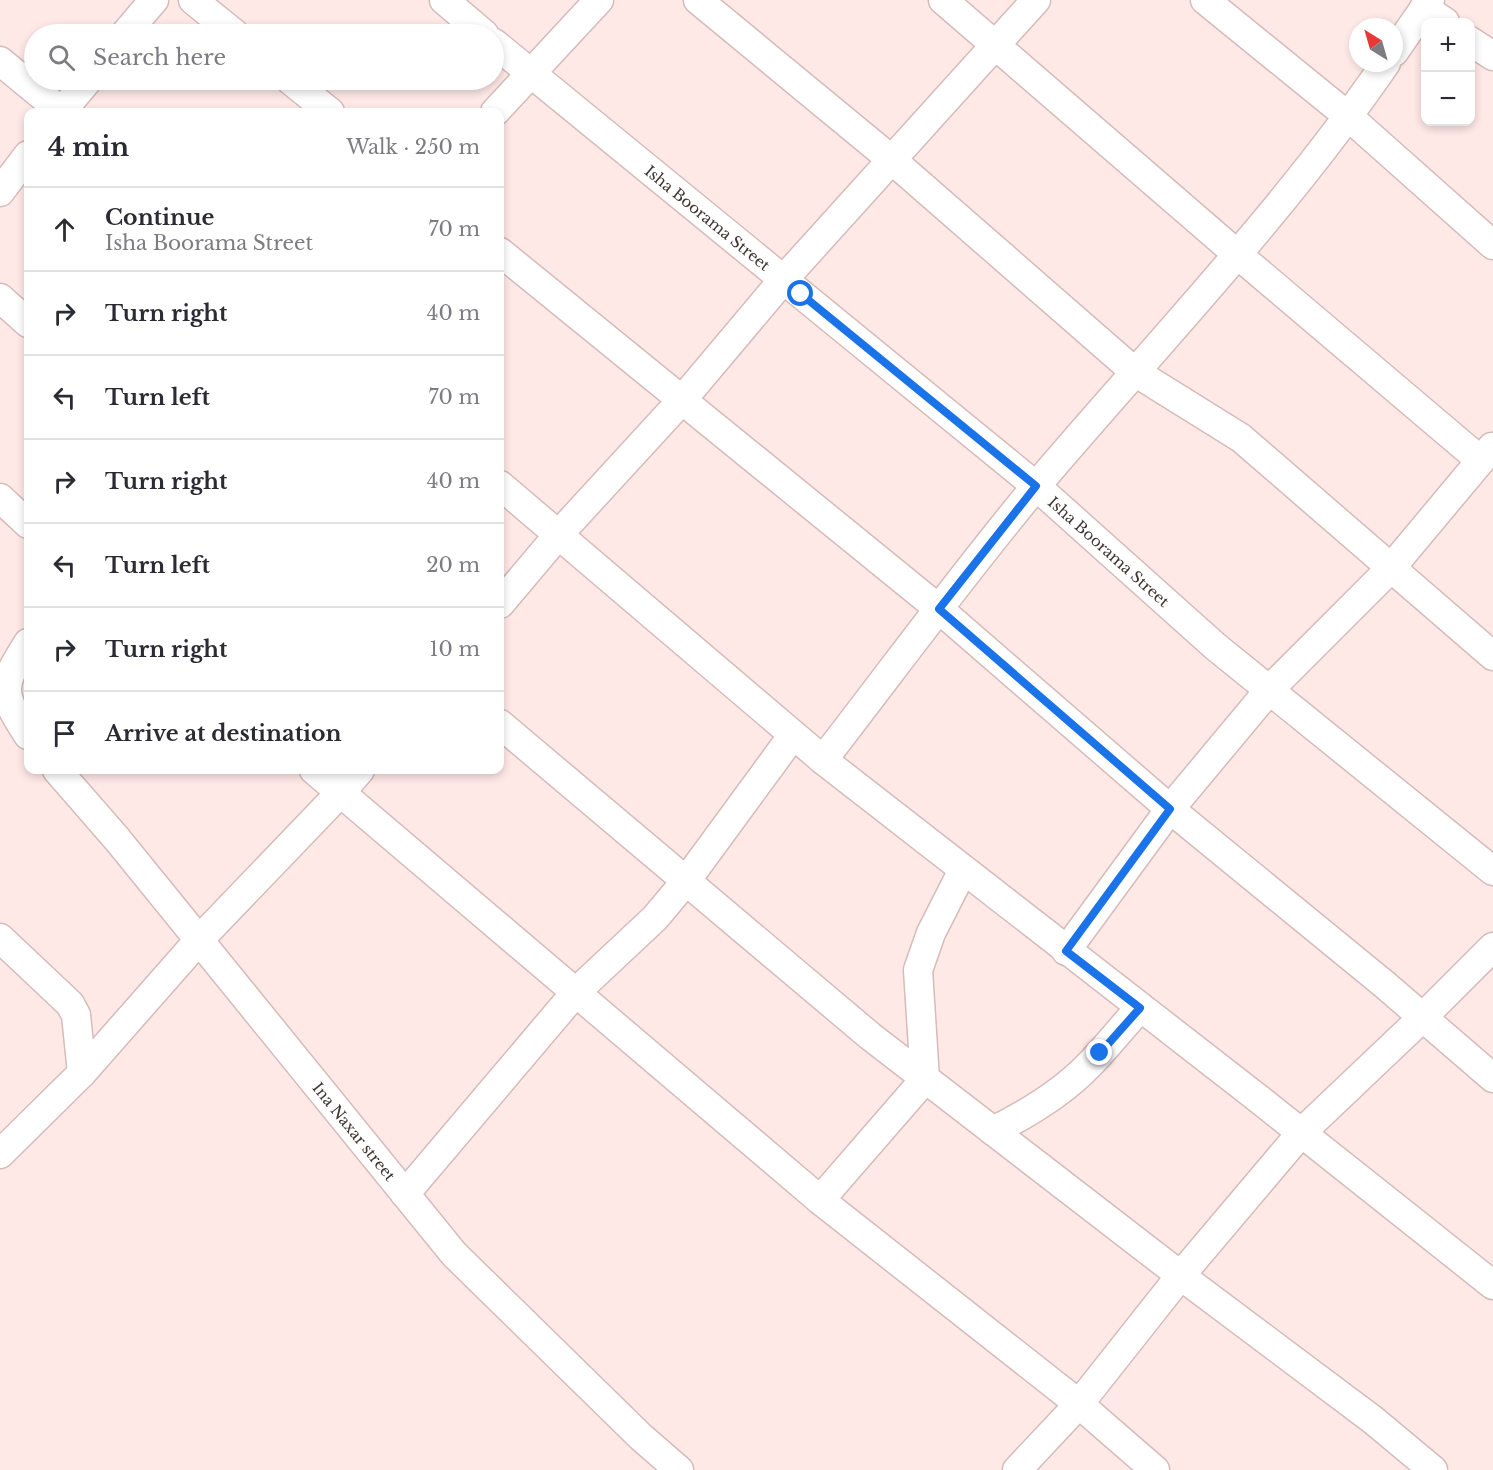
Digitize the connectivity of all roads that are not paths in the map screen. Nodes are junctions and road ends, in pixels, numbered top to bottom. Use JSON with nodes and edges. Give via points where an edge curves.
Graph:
{"nodes":[{"id":1,"x":154,"y":0,"type":"edge"},
{"id":2,"x":193,"y":0,"type":"edge"},
{"id":3,"x":444,"y":0,"type":"edge"},
{"id":4,"x":599,"y":0,"type":"edge"},
{"id":5,"x":698,"y":0,"type":"edge"},
{"id":6,"x":943,"y":0,"type":"edge"},
{"id":7,"x":1036,"y":0,"type":"edge"},
{"id":8,"x":1205,"y":0,"type":"edge"},
{"id":9,"x":1433,"y":10,"type":"edge"},
{"id":10,"x":134,"y":24,"type":"edge"},
{"id":11,"x":223,"y":24,"type":"edge"},
{"id":12,"x":472,"y":24,"type":"edge"},
{"id":13,"x":1403,"y":42,"type":"edge"},
{"id":14,"x":1475,"y":44,"type":"edge"},
{"id":15,"x":995,"y":45,"type":"junction"},
{"id":16,"x":504,"y":51,"type":"edge"},
{"id":17,"x":1493,"y":56,"type":"edge"},
{"id":18,"x":0,"y":61,"type":"edge"},
{"id":19,"x":531,"y":72,"type":"junction"},
{"id":20,"x":1380,"y":72,"type":"edge"},
{"id":21,"x":24,"y":81,"type":"edge"},
{"id":22,"x":35,"y":90,"type":"edge"},
{"id":23,"x":80,"y":90,"type":"edge"},
{"id":24,"x":302,"y":90,"type":"edge"},
{"id":25,"x":57,"y":108,"type":"edge"},
{"id":26,"x":65,"y":108,"type":"edge"},
{"id":27,"x":325,"y":108,"type":"edge"},
{"id":28,"x":499,"y":108,"type":"edge"},
{"id":29,"x":1349,"y":117,"type":"junction"},
{"id":30,"x":24,"y":160,"type":"edge"},
{"id":31,"x":892,"y":160,"type":"junction"},
{"id":32,"x":0,"y":192,"type":"edge"},
{"id":33,"x":1493,"y":245,"type":"edge"},
{"id":34,"x":1237,"y":254,"type":"junction"},
{"id":35,"x":504,"y":255,"type":"edge"},
{"id":36,"x":783,"y":280,"type":"junction"},
{"id":37,"x":0,"y":298,"type":"edge"},
{"id":38,"x":24,"y":319,"type":"edge"},
{"id":39,"x":1135,"y":372,"type":"junction"},
{"id":40,"x":682,"y":400,"type":"junction"},
{"id":41,"x":1486,"y":453,"type":"edge"},
{"id":42,"x":1036,"y":486,"type":"junction"},
{"id":43,"x":504,"y":488,"type":"edge"},
{"id":44,"x":0,"y":498,"type":"edge"},
{"id":45,"x":24,"y":520,"type":"edge"},
{"id":46,"x":559,"y":534,"type":"junction"},
{"id":47,"x":1391,"y":568,"type":"junction"},
{"id":48,"x":504,"y":599,"type":"edge"},
{"id":49,"x":939,"y":609,"type":"junction"},
{"id":50,"x":24,"y":649,"type":"edge"},
{"id":51,"x":1493,"y":656,"type":"edge"},
{"id":52,"x":1270,"y":689,"type":"junction"},
{"id":53,"x":2,"y":694,"type":"edge"},
{"id":54,"x":504,"y":727,"type":"edge"},
{"id":55,"x":24,"y":729,"type":"edge"},
{"id":56,"x":793,"y":735,"type":"junction"},
{"id":57,"x":823,"y":760,"type":"junction"},
{"id":58,"x":60,"y":774,"type":"edge"},
{"id":59,"x":319,"y":774,"type":"edge"},
{"id":60,"x":357,"y":774,"type":"edge"},
{"id":61,"x":341,"y":792,"type":"junction"},
{"id":62,"x":1170,"y":809,"type":"junction"},
{"id":63,"x":963,"y":870,"type":"junction"},
{"id":64,"x":1493,"y":870,"type":"edge"},
{"id":65,"x":686,"y":881,"type":"junction"},
{"id":66,"x":0,"y":938,"type":"edge"},
{"id":67,"x":199,"y":940,"type":"junction"},
{"id":68,"x":1493,"y":946,"type":"edge"},
{"id":69,"x":1066,"y":951,"type":"junction"},
{"id":70,"x":576,"y":992,"type":"junction"},
{"id":71,"x":1140,"y":1008,"type":"junction"},
{"id":72,"x":1422,"y":1018,"type":"junction"},
{"id":73,"x":82,"y":1073,"type":"junction"},
{"id":74,"x":1493,"y":1078,"type":"edge"},
{"id":75,"x":925,"y":1079,"type":"junction"},
{"id":76,"x":993,"y":1131,"type":"junction"},
{"id":77,"x":1301,"y":1133,"type":"junction"},
{"id":78,"x":0,"y":1154,"type":"edge"},
{"id":79,"x":405,"y":1194,"type":"junction"},
{"id":80,"x":820,"y":1200,"type":"junction"},
{"id":81,"x":1181,"y":1275,"type":"junction"},
{"id":82,"x":1493,"y":1285,"type":"edge"},
{"id":83,"x":1079,"y":1404,"type":"junction"},
{"id":84,"x":679,"y":1470,"type":"edge"},
{"id":85,"x":1017,"y":1470,"type":"edge"},
{"id":86,"x":1155,"y":1470,"type":"edge"},
{"id":87,"x":1433,"y":1470,"type":"edge"}],
"edges":[{"from":1,"to":10,"type":"street"},
{"from":2,"to":11,"type":"street"},
{"from":3,"to":12,"type":"street"},
{"from":4,"to":19,"type":"street"},
{"from":5,"to":31,"type":"street"},
{"from":6,"to":15,"type":"street"},
{"from":7,"to":15,"type":"street"},
{"from":8,"to":29,"type":"street"},
{"from":9,"to":13,"type":"street"},
{"from":14,"to":17,"type":"street"},
{"from":15,"to":31,"type":"street"},
{"from":15,"to":34,"type":"street"},
{"from":16,"to":19,"type":"street","name":"Isha Boorama Street"},
{"from":18,"to":21,"type":"street"},
{"from":19,"to":28,"type":"street"},
{"from":19,"to":36,"type":"street","name":"Isha Boorama Street"},
{"from":20,"to":29,"type":"street"},
{"from":22,"to":25,"type":"street"},
{"from":23,"to":26,"type":"street"},
{"from":24,"to":27,"type":"street"},
{"from":29,"to":33,"type":"street"},
{"from":29,"to":34,"type":"street"},
{"from":30,"to":32,"type":"street"},
{"from":31,"to":36,"type":"street"},
{"from":31,"to":39,"type":"street"},
{"from":34,"to":39,"type":"street"},
{"from":34,"to":41,"type":"street"},
{"from":35,"to":40,"type":"street"},
{"from":36,"to":40,"type":"street"},
{"from":36,"to":42,"type":"street","name":"Isha Boorama Street"},
{"from":37,"to":38,"type":"street"},
{"from":39,"to":42,"type":"street"},
{"from":39,"to":47,"type":"street","via":[[1241,438]]},
{"from":40,"to":46,"type":"street"},
{"from":40,"to":49,"type":"street"},
{"from":41,"to":47,"type":"street"},
{"from":42,"to":49,"type":"street"},
{"from":42,"to":52,"type":"street","name":"Isha Boorama Street","via":[[1216,647]]},
{"from":43,"to":46,"type":"street"},
{"from":44,"to":45,"type":"street"},
{"from":46,"to":48,"type":"street"},
{"from":46,"to":56,"type":"street"},
{"from":47,"to":51,"type":"street"},
{"from":47,"to":52,"type":"street"},
{"from":49,"to":57,"type":"street"},
{"from":49,"to":62,"type":"street"},
{"from":50,"to":53,"type":"street","via":[[9,672]]},
{"from":52,"to":62,"type":"street"},
{"from":52,"to":64,"type":"street","name":"Isha Boorama Street"},
{"from":53,"to":55,"type":"street"},
{"from":54,"to":65,"type":"street"},
{"from":56,"to":57,"type":"street"},
{"from":56,"to":65,"type":"street"},
{"from":57,"to":63,"type":"street"},
{"from":58,"to":67,"type":"street","name":"Ina Naxar street"},
{"from":59,"to":61,"type":"street"},
{"from":60,"to":61,"type":"street"},
{"from":61,"to":67,"type":"street"},
{"from":61,"to":70,"type":"street"},
{"from":62,"to":69,"type":"street"},
{"from":62,"to":72,"type":"street"},
{"from":63,"to":69,"type":"street"},
{"from":63,"to":75,"type":"street","via":[[931,933],[918,970]]},
{"from":65,"to":70,"type":"street","via":[[655,918]]},
{"from":65,"to":75,"type":"street"},
{"from":66,"to":73,"type":"street","via":[[70,1004],[76,1014]]},
{"from":67,"to":73,"type":"street"},
{"from":67,"to":79,"type":"street","name":"Ina Naxar street"},
{"from":68,"to":72,"type":"street"},
{"from":69,"to":71,"type":"street"},
{"from":70,"to":79,"type":"street"},
{"from":70,"to":80,"type":"street"},
{"from":71,"to":76,"type":"street","via":[[1087,1068],[1025,1114]]},
{"from":71,"to":77,"type":"street"},
{"from":72,"to":74,"type":"street"},
{"from":72,"to":77,"type":"street"},
{"from":73,"to":78,"type":"street"},
{"from":75,"to":76,"type":"street"},
{"from":75,"to":80,"type":"street"},
{"from":76,"to":81,"type":"street"},
{"from":77,"to":81,"type":"street"},
{"from":77,"to":82,"type":"street"},
{"from":79,"to":84,"type":"street","name":"Ina Naxar street","via":[[454,1254]]},
{"from":80,"to":83,"type":"street"},
{"from":81,"to":83,"type":"street"},
{"from":81,"to":87,"type":"street","via":[[1373,1419]]},
{"from":83,"to":85,"type":"street"},
{"from":83,"to":86,"type":"street"}]}
